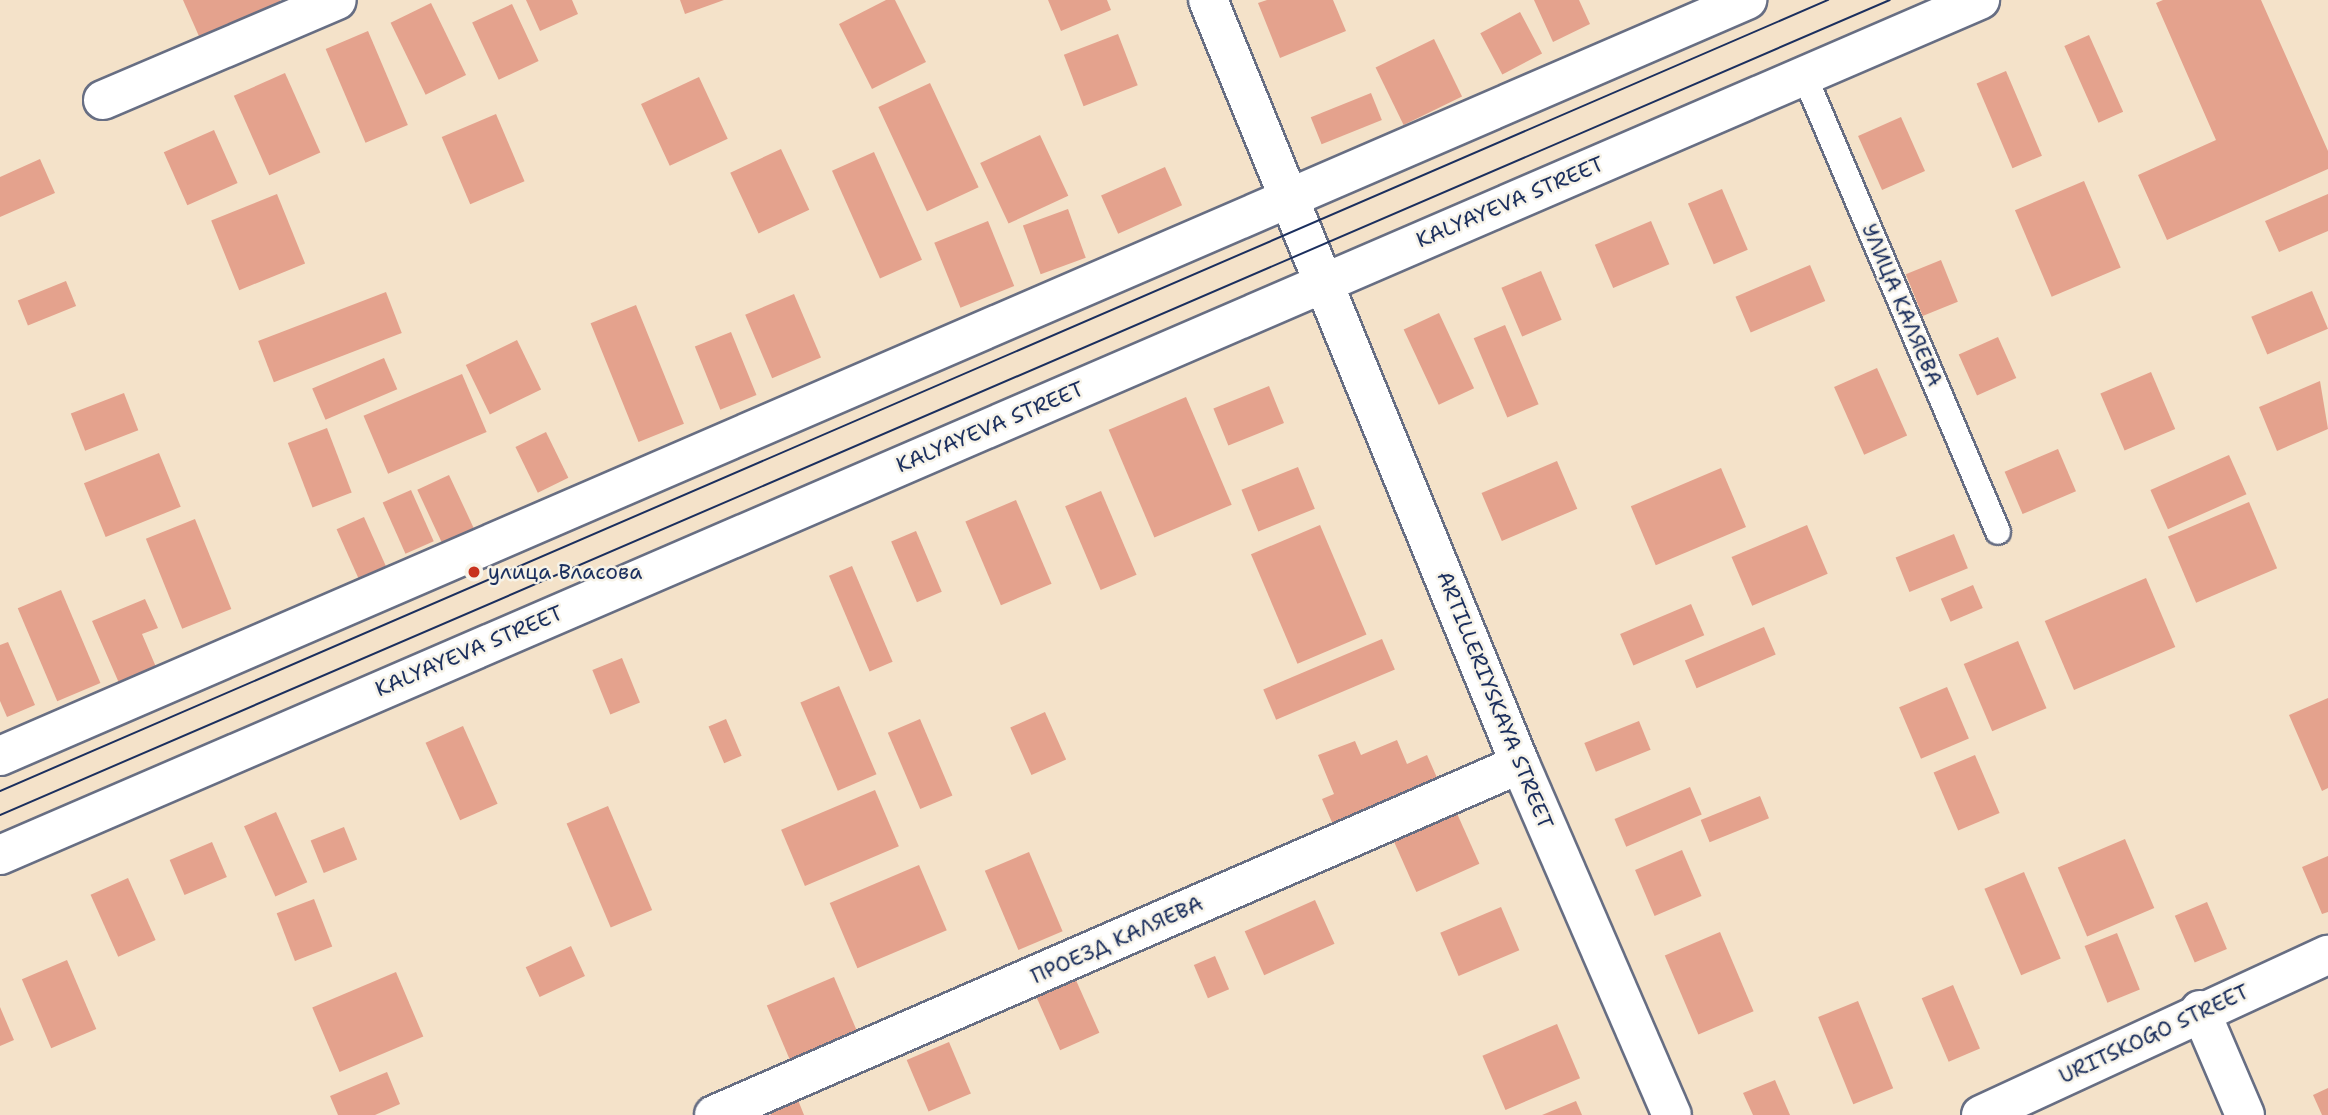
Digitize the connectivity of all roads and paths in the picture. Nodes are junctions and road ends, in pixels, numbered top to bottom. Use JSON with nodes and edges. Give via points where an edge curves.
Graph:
{"nodes":[{"id":1,"x":337,"y":0,"type":"edge"},
{"id":2,"x":1208,"y":0,"type":"edge"},
{"id":3,"x":1980,"y":0,"type":"edge"},
{"id":4,"x":1742,"y":1,"type":"edge"},
{"id":5,"x":1805,"y":77,"type":"junction"},
{"id":6,"x":103,"y":100,"type":"dead end"},
{"id":7,"x":1292,"y":197,"type":"junction"},
{"id":8,"x":1326,"y":282,"type":"junction"},
{"id":9,"x":1998,"y":532,"type":"dead end"},
{"id":10,"x":0,"y":757,"type":"edge"},
{"id":11,"x":1520,"y":764,"type":"junction"},
{"id":12,"x":0,"y":855,"type":"edge"},
{"id":13,"x":2328,"y":955,"type":"edge"},
{"id":14,"x":2200,"y":1010,"type":"junction"},
{"id":15,"x":714,"y":1115,"type":"edge"},
{"id":16,"x":1672,"y":1115,"type":"edge"},
{"id":17,"x":1981,"y":1115,"type":"edge"},
{"id":18,"x":2245,"y":1115,"type":"edge"}],
"edges":[{"from":1,"to":6,"type":"street"},
{"from":2,"to":7,"type":"street"},
{"from":3,"to":5,"type":"street","name":"KALYAYEVA STREET"},
{"from":4,"to":7,"type":"street"},
{"from":5,"to":8,"type":"street","name":"KALYAYEVA STREET"},
{"from":5,"to":9,"type":"lane","name":"УЛИЦА КАЛЯЕВА"},
{"from":7,"to":8,"type":"street","name":"ARTILLERIYSKAYA STREET"},
{"from":7,"to":10,"type":"street"},
{"from":8,"to":11,"type":"street","name":"ARTILLERIYSKAYA STREET"},
{"from":8,"to":12,"type":"street","name":"KALYAYEVA STREET"},
{"from":11,"to":15,"type":"street","name":"ПРОЕЗД КАЛЯЕВА"},
{"from":11,"to":16,"type":"street","name":"ARTILLERIYSKAYA STREET"},
{"from":13,"to":14,"type":"street","name":"URITSKOGO STREET"},
{"from":14,"to":17,"type":"street","name":"URITSKOGO STREET"},
{"from":14,"to":18,"type":"street"}]}
